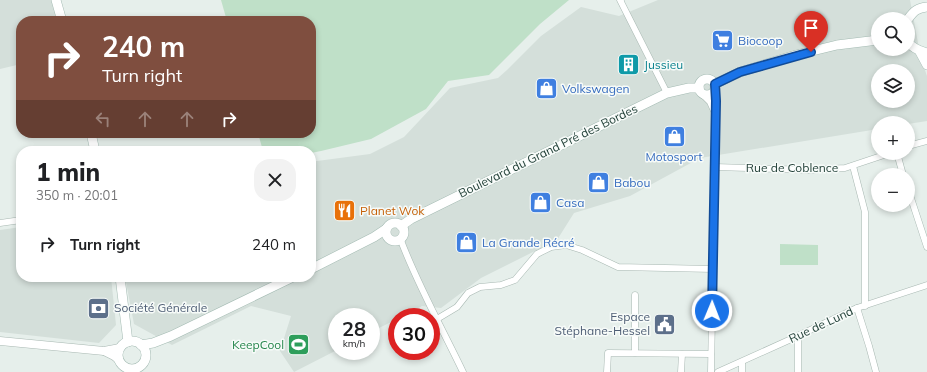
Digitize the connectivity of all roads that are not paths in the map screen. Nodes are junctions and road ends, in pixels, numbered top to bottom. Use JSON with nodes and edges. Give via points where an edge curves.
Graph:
{"nodes":[{"id":1,"x":56,"y":0,"type":"edge"},
{"id":2,"x":621,"y":0,"type":"edge"},
{"id":3,"x":917,"y":0,"type":"edge"},
{"id":4,"x":927,"y":7,"type":"edge"},
{"id":5,"x":915,"y":10,"type":"joint"},
{"id":6,"x":61,"y":16,"type":"edge"},
{"id":7,"x":871,"y":37,"type":"edge"},
{"id":8,"x":871,"y":41,"type":"edge"},
{"id":9,"x":851,"y":43,"type":"junction"},
{"id":10,"x":915,"y":47,"type":"edge"},
{"id":11,"x":924,"y":52,"type":"edge"},
{"id":12,"x":927,"y":65,"type":"edge"},
{"id":13,"x":716,"y":85,"type":"junction"},
{"id":14,"x":701,"y":91,"type":"junction"},
{"id":15,"x":667,"y":93,"type":"junction"},
{"id":16,"x":715,"y":115,"type":"junction"},
{"id":17,"x":927,"y":141,"type":"edge"},
{"id":18,"x":915,"y":144,"type":"edge"},
{"id":19,"x":871,"y":160,"type":"edge"},
{"id":20,"x":853,"y":166,"type":"junction"},
{"id":21,"x":714,"y":167,"type":"junction"},
{"id":22,"x":915,"y":211,"type":"edge"},
{"id":23,"x":16,"y":221,"type":"edge"},
{"id":24,"x":0,"y":224,"type":"edge"},
{"id":25,"x":401,"y":226,"type":"junction"},
{"id":26,"x":386,"y":229,"type":"junction"},
{"id":27,"x":374,"y":237,"type":"junction"},
{"id":28,"x":389,"y":238,"type":"junction"},
{"id":29,"x":400,"y":238,"type":"junction"},
{"id":30,"x":927,"y":248,"type":"edge"},
{"id":31,"x":316,"y":266,"type":"edge"},
{"id":32,"x":713,"y":269,"type":"junction"},
{"id":33,"x":121,"y":282,"type":"edge"},
{"id":34,"x":283,"y":282,"type":"edge"},
{"id":35,"x":927,"y":286,"type":"edge"},
{"id":36,"x":635,"y":295,"type":"dead end"},
{"id":37,"x":865,"y":306,"type":"junction"},
{"id":38,"x":432,"y":308,"type":"edge"},
{"id":39,"x":856,"y":308,"type":"junction"},
{"id":40,"x":440,"y":317,"type":"edge"},
{"id":41,"x":440,"y":325,"type":"edge"},
{"id":42,"x":171,"y":336,"type":"junction"},
{"id":43,"x":798,"y":336,"type":"junction"},
{"id":44,"x":0,"y":341,"type":"edge"},
{"id":45,"x":128,"y":342,"type":"junction"},
{"id":46,"x":141,"y":345,"type":"junction"},
{"id":47,"x":120,"y":348,"type":"junction"},
{"id":48,"x":104,"y":351,"type":"junction"},
{"id":49,"x":635,"y":353,"type":"junction"},
{"id":50,"x":682,"y":354,"type":"junction"},
{"id":51,"x":711,"y":354,"type":"junction"},
{"id":52,"x":146,"y":355,"type":"junction"},
{"id":53,"x":119,"y":360,"type":"junction"},
{"id":54,"x":742,"y":362,"type":"junction"},
{"id":55,"x":140,"y":369,"type":"edge"},
{"id":56,"x":130,"y":370,"type":"edge"},
{"id":57,"x":463,"y":372,"type":"edge"},
{"id":58,"x":607,"y":372,"type":"edge"},
{"id":59,"x":682,"y":372,"type":"edge"},
{"id":60,"x":711,"y":372,"type":"edge"},
{"id":61,"x":718,"y":372,"type":"edge"},
{"id":62,"x":742,"y":372,"type":"edge"},
{"id":63,"x":798,"y":372,"type":"edge"},
{"id":64,"x":876,"y":372,"type":"edge"}],
"edges":[{"from":1,"to":6,"type":"main road"},
{"from":2,"to":15,"type":"street"},
{"from":3,"to":5,"type":"main road"},
{"from":4,"to":5,"type":"main road"},
{"from":7,"to":9,"type":"main road"},
{"from":8,"to":9,"type":"main road"},
{"from":9,"to":13,"type":"main road","via":[[740,72]]},
{"from":10,"to":11,"type":"main road"},
{"from":11,"to":12,"type":"main road"},
{"from":13,"to":14,"type":"main road","via":[[712,94],[707,95]]},
{"from":13,"to":14,"type":"main road","via":[[712,79],[706,78],[700,83]]},
{"from":13,"to":16,"type":"street"},
{"from":14,"to":15,"type":"main road","name":"Boulevard du Grand Pré des Bordes","via":[[689,88]]},
{"from":14,"to":16,"type":"street","via":[[710,102]]},
{"from":15,"to":25,"type":"main road","name":"Boulevard du Grand Pré des Bordes"},
{"from":16,"to":21,"type":"street"},
{"from":17,"to":18,"type":"street"},
{"from":19,"to":20,"type":"street","name":"Rue de Coblence"},
{"from":20,"to":21,"type":"street","name":"Rue de Coblence","via":[[809,170]]},
{"from":20,"to":37,"type":"street","via":[[865,212]]},
{"from":21,"to":32,"type":"street"},
{"from":22,"to":30,"type":"street"},
{"from":23,"to":24,"type":"street"},
{"from":25,"to":26,"type":"main road","via":[[391,223]]},
{"from":25,"to":29,"type":"main road","via":[[403,234]]},
{"from":26,"to":27,"type":"main road"},
{"from":26,"to":28,"type":"main road"},
{"from":27,"to":28,"type":"main road"},
{"from":27,"to":31,"type":"main road"},
{"from":28,"to":29,"type":"main road"},
{"from":29,"to":38,"type":"street"},
{"from":32,"to":40,"type":"street","via":[[618,267],[566,245],[551,247],[537,254],[515,280],[501,285],[480,287],[468,293],[457,307]]},
{"from":32,"to":51,"type":"street"},
{"from":33,"to":45,"type":"main road"},
{"from":34,"to":42,"type":"main road"},
{"from":35,"to":37,"type":"street","name":"Rue de Lund"},
{"from":36,"to":49,"type":"street"},
{"from":37,"to":39,"type":"street","name":"Rue de Lund"},
{"from":39,"to":43,"type":"street","name":"Rue de Lund"},
{"from":39,"to":64,"type":"street"},
{"from":41,"to":57,"type":"street"},
{"from":42,"to":46,"type":"main road"},
{"from":42,"to":52,"type":"main road"},
{"from":43,"to":54,"type":"street","name":"Rue de Lund"},
{"from":43,"to":63,"type":"street"},
{"from":44,"to":48,"type":"street"},
{"from":45,"to":46,"type":"main road","via":[[138,342]]},
{"from":45,"to":47,"type":"main road"},
{"from":46,"to":52,"type":"main road"},
{"from":47,"to":48,"type":"street"},
{"from":47,"to":53,"type":"main road"},
{"from":48,"to":53,"type":"street"},
{"from":49,"to":50,"type":"street"},
{"from":49,"to":58,"type":"street","via":[[608,353]]},
{"from":50,"to":51,"type":"street"},
{"from":50,"to":59,"type":"street"},
{"from":51,"to":60,"type":"street"},
{"from":52,"to":55,"type":"main road"},
{"from":53,"to":56,"type":"main road"},
{"from":54,"to":61,"type":"street","name":"Rue de Lund"},
{"from":54,"to":62,"type":"street"},
{"from":55,"to":56,"type":"main road"}]}
